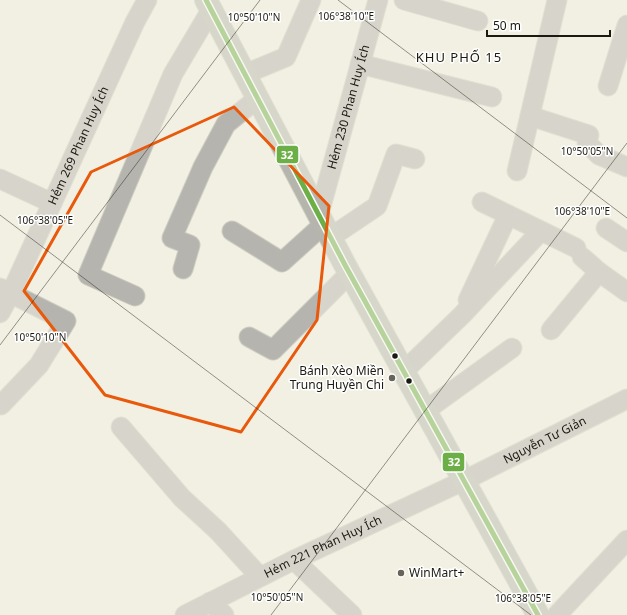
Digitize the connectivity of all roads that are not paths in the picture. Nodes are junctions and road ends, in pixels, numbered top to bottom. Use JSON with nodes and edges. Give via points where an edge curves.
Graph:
{"nodes":[{"id":1,"x":147,"y":0,"type":"edge"},
{"id":2,"x":311,"y":0,"type":"edge"},
{"id":3,"x":378,"y":0,"type":"edge"},
{"id":4,"x":404,"y":0,"type":"edge"},
{"id":5,"x":556,"y":0,"type":"edge"},
{"id":6,"x":208,"y":5,"type":"edge"},
{"id":7,"x":478,"y":21,"type":"dead end"},
{"id":8,"x":627,"y":25,"type":"edge"},
{"id":9,"x":360,"y":64,"type":"junction"},
{"id":10,"x":245,"y":74,"type":"junction"},
{"id":11,"x":608,"y":86,"type":"dead end"},
{"id":12,"x":492,"y":97,"type":"dead end"},
{"id":13,"x":258,"y":98,"type":"junction"},
{"id":14,"x":530,"y":116,"type":"junction"},
{"id":15,"x":415,"y":159,"type":"dead end"},
{"id":16,"x":627,"y":167,"type":"edge"},
{"id":17,"x":517,"y":171,"type":"dead end"},
{"id":18,"x":0,"y":179,"type":"edge"},
{"id":19,"x":482,"y":202,"type":"dead end"},
{"id":20,"x":52,"y":203,"type":"junction"},
{"id":21,"x":508,"y":215,"type":"junction"},
{"id":22,"x":324,"y":225,"type":"junction"},
{"id":23,"x":606,"y":228,"type":"dead end"},
{"id":24,"x":232,"y":231,"type":"dead end"},
{"id":25,"x":541,"y":231,"type":"junction"},
{"id":26,"x":627,"y":242,"type":"edge"},
{"id":27,"x":183,"y":269,"type":"dead end"},
{"id":28,"x":599,"y":272,"type":"junction"},
{"id":29,"x":350,"y":273,"type":"junction"},
{"id":30,"x":6,"y":290,"type":"edge"},
{"id":31,"x":627,"y":292,"type":"edge"},
{"id":32,"x":134,"y":296,"type":"dead end"},
{"id":33,"x":0,"y":313,"type":"edge"},
{"id":34,"x":462,"y":315,"type":"junction"},
{"id":35,"x":550,"y":330,"type":"dead end"},
{"id":36,"x":249,"y":337,"type":"dead end"},
{"id":37,"x":512,"y":348,"type":"dead end"},
{"id":38,"x":404,"y":371,"type":"junction"},
{"id":39,"x":627,"y":399,"type":"edge"},
{"id":40,"x":1,"y":405,"type":"dead end"},
{"id":41,"x":426,"y":411,"type":"junction"},
{"id":42,"x":121,"y":427,"type":"dead end"},
{"id":43,"x":463,"y":481,"type":"junction"},
{"id":44,"x":627,"y":540,"type":"edge"},
{"id":45,"x":294,"y":560,"type":"junction"},
{"id":46,"x":260,"y":577,"type":"junction"},
{"id":47,"x":210,"y":602,"type":"junction"},
{"id":48,"x":185,"y":615,"type":"edge"},
{"id":49,"x":224,"y":615,"type":"edge"},
{"id":50,"x":352,"y":615,"type":"edge"},
{"id":51,"x":538,"y":615,"type":"edge"},
{"id":52,"x":557,"y":615,"type":"edge"}],
"edges":[{"from":1,"to":20,"type":"street","name":"Hẻm 269 Phan Huy Ích"},
{"from":2,"to":10,"type":"street","via":[[286,57]]},
{"from":3,"to":9,"type":"street","name":"Hẻm 230 Phan Huy Ích"},
{"from":4,"to":7,"type":"street"},
{"from":5,"to":14,"type":"street"},
{"from":6,"to":10,"type":"main road"},
{"from":6,"to":32,"type":"street","via":[[173,74],[88,275]]},
{"from":8,"to":11,"type":"street"},
{"from":9,"to":12,"type":"street"},
{"from":9,"to":22,"type":"street","name":"Hẻm 230 Phan Huy Ích"},
{"from":10,"to":13,"type":"main road"},
{"from":13,"to":22,"type":"main road"},
{"from":13,"to":27,"type":"street","via":[[226,124],[203,167],[172,238],[190,245]]},
{"from":14,"to":16,"type":"street","via":[[589,135],[587,143],[598,155]]},
{"from":14,"to":17,"type":"street"},
{"from":15,"to":22,"type":"street","via":[[396,154],[377,206]]},
{"from":18,"to":20,"type":"street"},
{"from":19,"to":21,"type":"street"},
{"from":20,"to":30,"type":"street","name":"Hẻm 269 Phan Huy Ích"},
{"from":21,"to":25,"type":"street"},
{"from":21,"to":34,"type":"street"},
{"from":22,"to":24,"type":"street","via":[[282,262]]},
{"from":22,"to":29,"type":"main road"},
{"from":23,"to":26,"type":"street"},
{"from":25,"to":28,"type":"street","via":[[579,252]]},
{"from":25,"to":34,"type":"street"},
{"from":28,"to":31,"type":"street"},
{"from":28,"to":35,"type":"street"},
{"from":29,"to":36,"type":"street","via":[[273,350]]},
{"from":29,"to":38,"type":"main road"},
{"from":30,"to":33,"type":"street","name":"Hẻm 269 Phan Huy Ích"},
{"from":30,"to":40,"type":"street","via":[[66,321],[39,365]]},
{"from":34,"to":38,"type":"street"},
{"from":37,"to":41,"type":"street"},
{"from":38,"to":41,"type":"main road"},
{"from":39,"to":43,"type":"street","name":"Nguyễn Tư Giản"},
{"from":41,"to":43,"type":"main road"},
{"from":42,"to":46,"type":"street","via":[[182,498],[218,531]]},
{"from":43,"to":45,"type":"street","name":"Hẻm 221 Phan Huy Ích"},
{"from":43,"to":51,"type":"main road"},
{"from":44,"to":52,"type":"street"},
{"from":45,"to":46,"type":"street","name":"Hẻm 221 Phan Huy Ích"},
{"from":45,"to":50,"type":"street"},
{"from":46,"to":47,"type":"street","name":"Hẻm 221 Phan Huy Ích"},
{"from":47,"to":48,"type":"street","name":"Hẻm 221 Phan Huy Ích"},
{"from":47,"to":49,"type":"street"}]}
